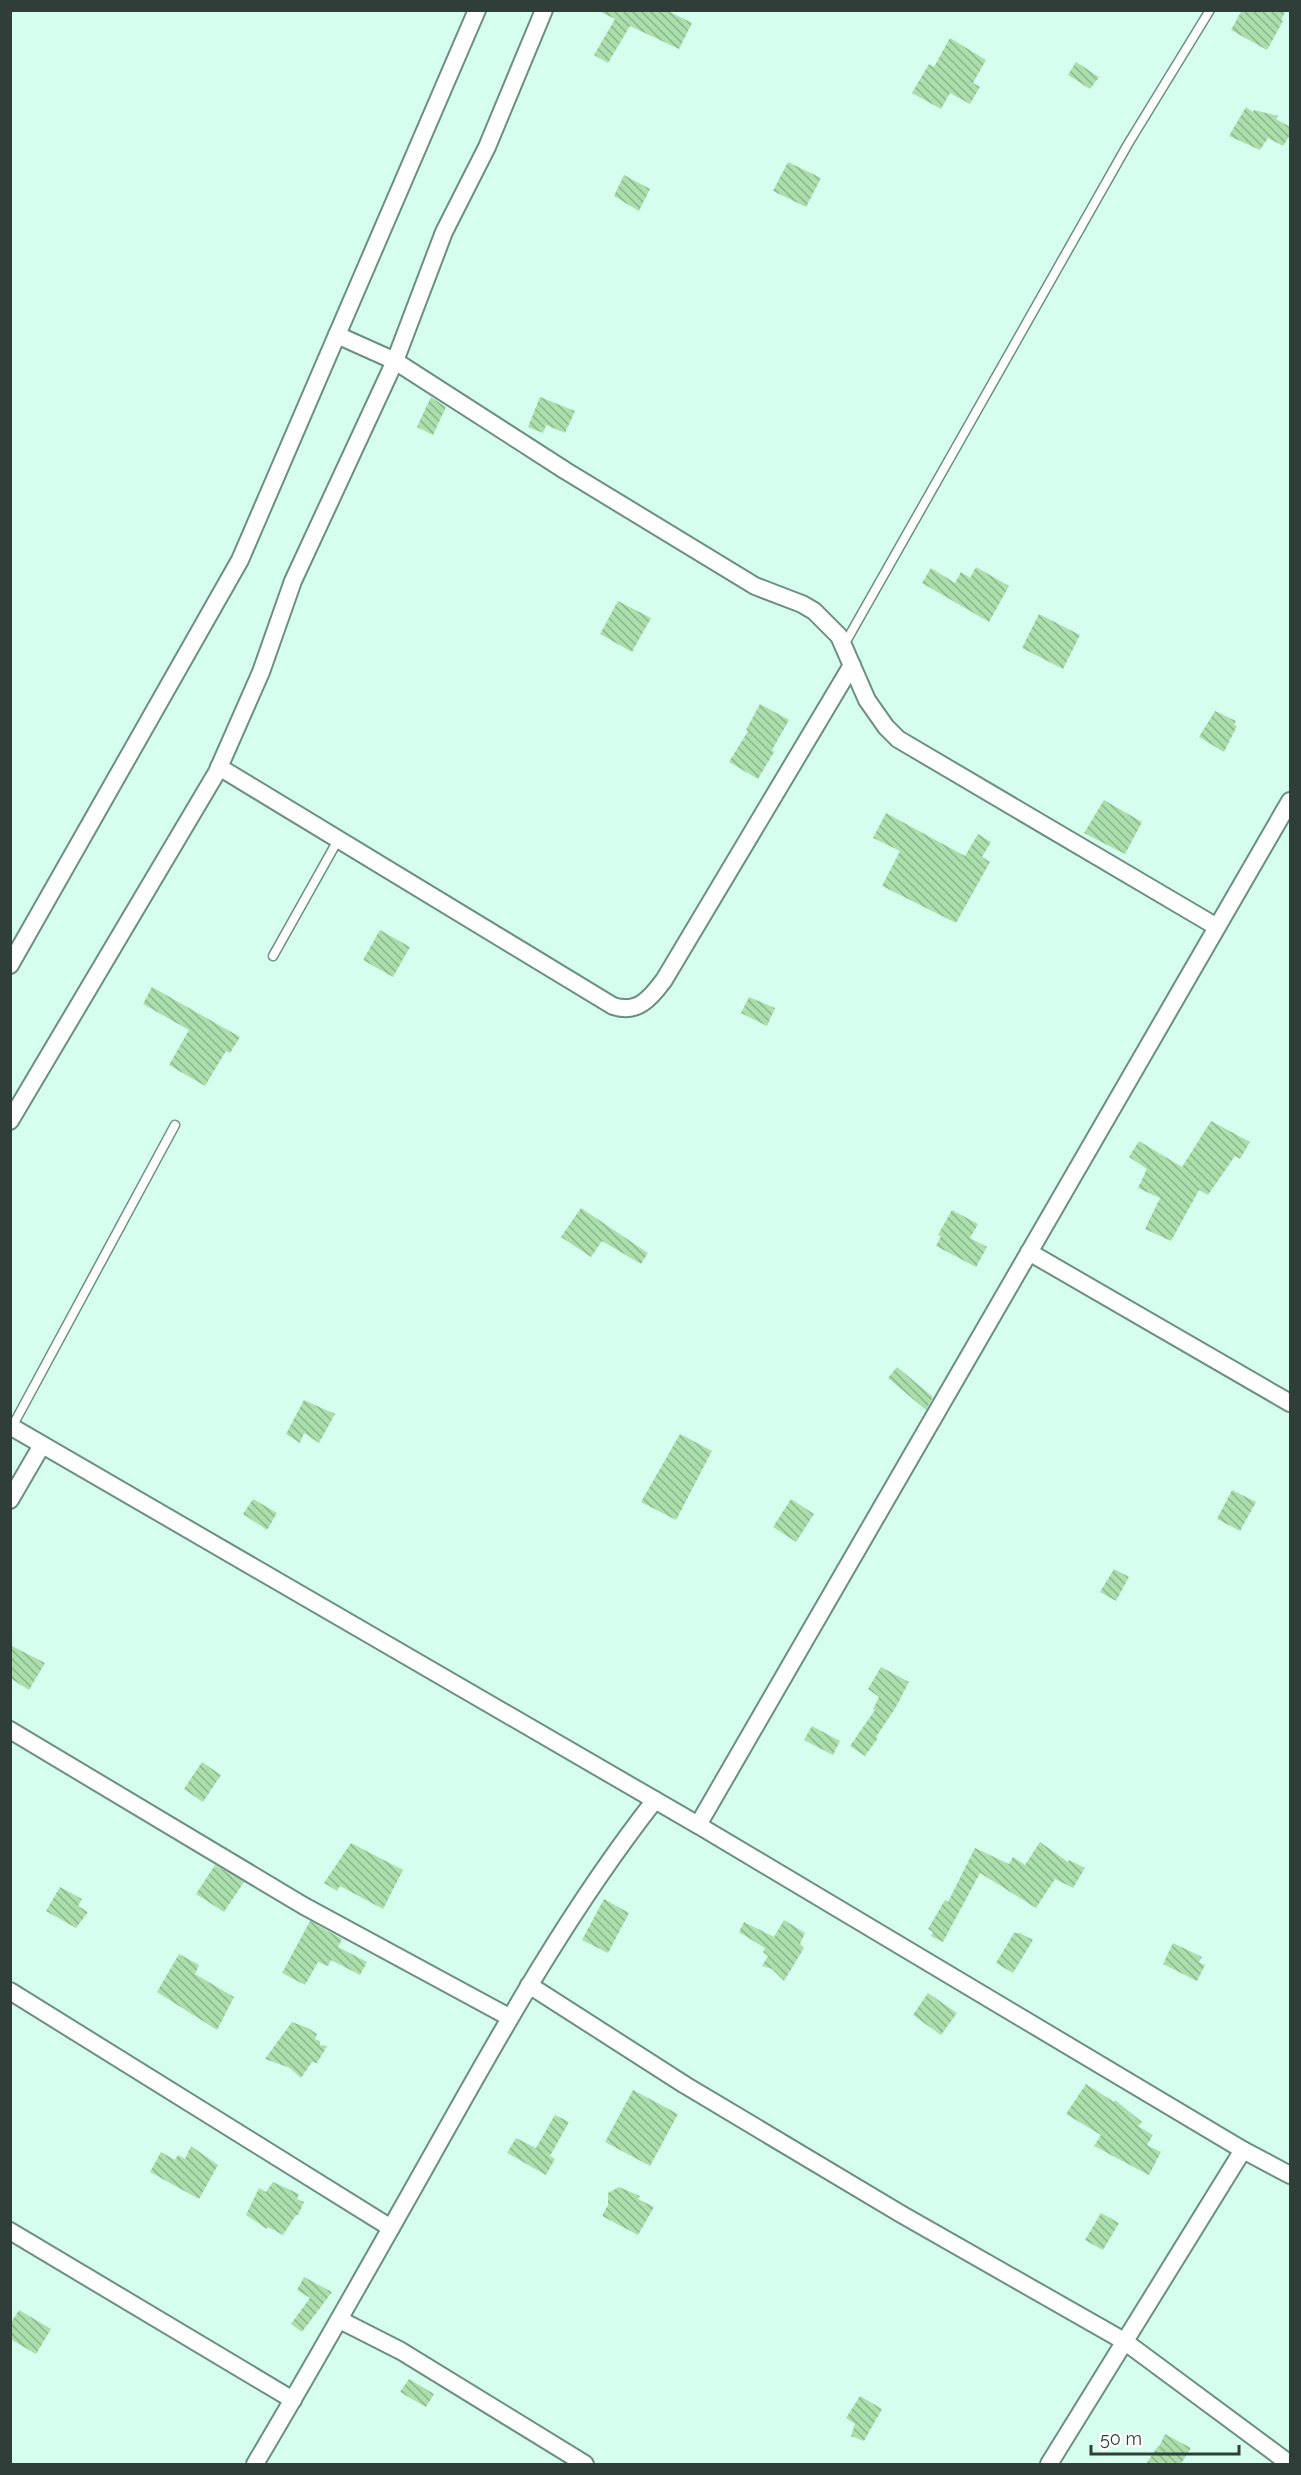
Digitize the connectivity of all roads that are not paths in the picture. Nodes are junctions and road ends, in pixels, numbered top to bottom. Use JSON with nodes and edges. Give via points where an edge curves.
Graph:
{"nodes":[{"id":1,"x":477,"y":10,"type":"edge"},
{"id":2,"x":544,"y":10,"type":"edge"},
{"id":3,"x":1210,"y":10,"type":"edge"},
{"id":4,"x":338,"y":335,"type":"junction"},
{"id":5,"x":395,"y":361,"type":"junction"},
{"id":6,"x":844,"y":645,"type":"junction"},
{"id":7,"x":852,"y":665,"type":"junction"},
{"id":8,"x":219,"y":767,"type":"junction"},
{"id":9,"x":1290,"y":801,"type":"edge"},
{"id":10,"x":338,"y":840,"type":"junction"},
{"id":11,"x":1217,"y":927,"type":"junction"},
{"id":12,"x":273,"y":956,"type":"dead end"},
{"id":13,"x":10,"y":965,"type":"edge"},
{"id":14,"x":10,"y":1121,"type":"edge"},
{"id":15,"x":175,"y":1125,"type":"dead end"},
{"id":16,"x":1029,"y":1252,"type":"junction"},
{"id":17,"x":1290,"y":1404,"type":"edge"},
{"id":18,"x":11,"y":1427,"type":"edge"},
{"id":19,"x":42,"y":1444,"type":"junction"},
{"id":20,"x":10,"y":1500,"type":"edge"},
{"id":21,"x":10,"y":1730,"type":"edge"},
{"id":22,"x":655,"y":1800,"type":"junction"},
{"id":23,"x":698,"y":1825,"type":"junction"},
{"id":24,"x":529,"y":1984,"type":"junction"},
{"id":25,"x":10,"y":1991,"type":"edge"},
{"id":26,"x":509,"y":2017,"type":"junction"},
{"id":27,"x":1243,"y":2150,"type":"junction"},
{"id":28,"x":1290,"y":2175,"type":"edge"},
{"id":29,"x":391,"y":2228,"type":"junction"},
{"id":30,"x":10,"y":2230,"type":"edge"},
{"id":31,"x":340,"y":2320,"type":"junction"},
{"id":32,"x":1124,"y":2341,"type":"junction"},
{"id":33,"x":293,"y":2400,"type":"junction"},
{"id":34,"x":255,"y":2464,"type":"edge"},
{"id":35,"x":585,"y":2464,"type":"edge"},
{"id":36,"x":1049,"y":2464,"type":"edge"},
{"id":37,"x":1290,"y":2464,"type":"edge"}],
"edges":[{"from":1,"to":4,"type":"street"},
{"from":2,"to":5,"type":"street","via":[[486,147],[444,232]]},
{"from":3,"to":6,"type":"lane","via":[[1128,144]]},
{"from":4,"to":5,"type":"street"},
{"from":4,"to":13,"type":"street","via":[[240,560]]},
{"from":5,"to":6,"type":"street","via":[[748,582],[814,611]]},
{"from":5,"to":8,"type":"street","via":[[293,581],[261,672]]},
{"from":6,"to":7,"type":"street"},
{"from":7,"to":10,"type":"street","via":[[664,980],[651,997],[631,1009],[613,1006]]},
{"from":7,"to":11,"type":"street","via":[[867,700],[898,739]]},
{"from":8,"to":10,"type":"street"},
{"from":8,"to":14,"type":"street"},
{"from":9,"to":11,"type":"street"},
{"from":10,"to":12,"type":"lane"},
{"from":11,"to":16,"type":"street"},
{"from":15,"to":18,"type":"lane"},
{"from":16,"to":17,"type":"street"},
{"from":16,"to":23,"type":"street"},
{"from":18,"to":19,"type":"street"},
{"from":19,"to":20,"type":"street"},
{"from":19,"to":22,"type":"street"},
{"from":21,"to":26,"type":"street","via":[[304,1906]]},
{"from":22,"to":23,"type":"street"},
{"from":22,"to":24,"type":"street","via":[[617,1849]]},
{"from":23,"to":27,"type":"street"},
{"from":24,"to":26,"type":"street"},
{"from":24,"to":32,"type":"street","via":[[685,2085]]},
{"from":25,"to":29,"type":"street"},
{"from":26,"to":29,"type":"street"},
{"from":27,"to":28,"type":"street"},
{"from":27,"to":32,"type":"street"},
{"from":29,"to":31,"type":"street"},
{"from":30,"to":33,"type":"street"},
{"from":31,"to":33,"type":"street"},
{"from":31,"to":35,"type":"street","via":[[401,2351]]},
{"from":32,"to":36,"type":"street"},
{"from":32,"to":37,"type":"street"},
{"from":33,"to":34,"type":"street"}]}
